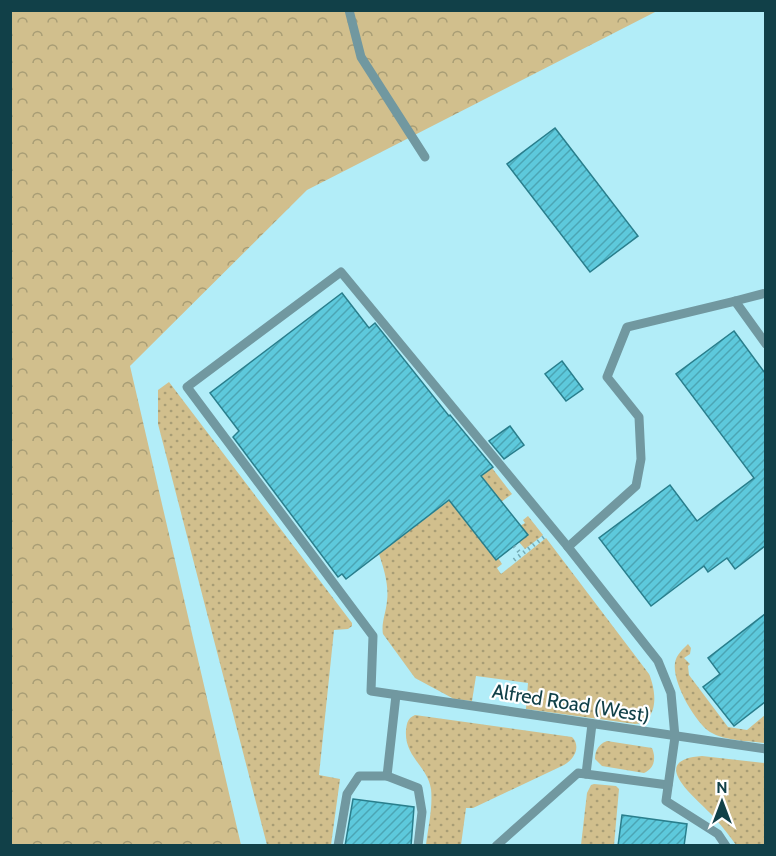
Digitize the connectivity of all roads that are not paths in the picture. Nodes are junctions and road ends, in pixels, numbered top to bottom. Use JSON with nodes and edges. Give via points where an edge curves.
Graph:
{"nodes":[{"id":1,"x":349,"y":10,"type":"edge"},
{"id":2,"x":425,"y":157,"type":"dead end"},
{"id":3,"x":765,"y":293,"type":"edge"},
{"id":4,"x":735,"y":301,"type":"junction"},
{"id":5,"x":765,"y":344,"type":"edge"},
{"id":6,"x":568,"y":547,"type":"junction"},
{"id":7,"x":396,"y":694,"type":"junction"},
{"id":8,"x":592,"y":724,"type":"junction"},
{"id":9,"x":675,"y":736,"type":"junction"},
{"id":10,"x":765,"y":749,"type":"edge"},
{"id":11,"x":586,"y":774,"type":"junction"},
{"id":12,"x":387,"y":776,"type":"junction"},
{"id":13,"x":668,"y":785,"type":"junction"},
{"id":14,"x":338,"y":846,"type":"edge"},
{"id":15,"x":418,"y":846,"type":"edge"},
{"id":16,"x":496,"y":846,"type":"edge"},
{"id":17,"x":726,"y":846,"type":"edge"}],
"edges":[{"from":1,"to":2,"type":"lane","via":[[361,57]]},
{"from":3,"to":4,"type":"lane"},
{"from":4,"to":5,"type":"lane"},
{"from":4,"to":6,"type":"lane","via":[[627,327],[607,377],[639,417],[641,459],[636,486]]},
{"from":6,"to":7,"type":"lane","name":"Alfred Road (West)","via":[[341,272],[187,387],[373,636],[371,691]]},
{"from":6,"to":9,"type":"lane","via":[[658,661],[671,693]]},
{"from":7,"to":8,"type":"lane","name":"Alfred Road (West)"},
{"from":7,"to":12,"type":"lane"},
{"from":8,"to":9,"type":"lane","name":"Alfred Road (West)"},
{"from":8,"to":11,"type":"lane"},
{"from":9,"to":10,"type":"lane","name":"Alfred Road (West)"},
{"from":9,"to":13,"type":"lane"},
{"from":11,"to":13,"type":"lane"},
{"from":11,"to":16,"type":"lane","via":[[578,773]]},
{"from":12,"to":14,"type":"lane","via":[[358,776],[347,794]]},
{"from":12,"to":15,"type":"lane","via":[[418,788],[422,812]]},
{"from":13,"to":17,"type":"lane","via":[[666,801],[718,834]]}]}
